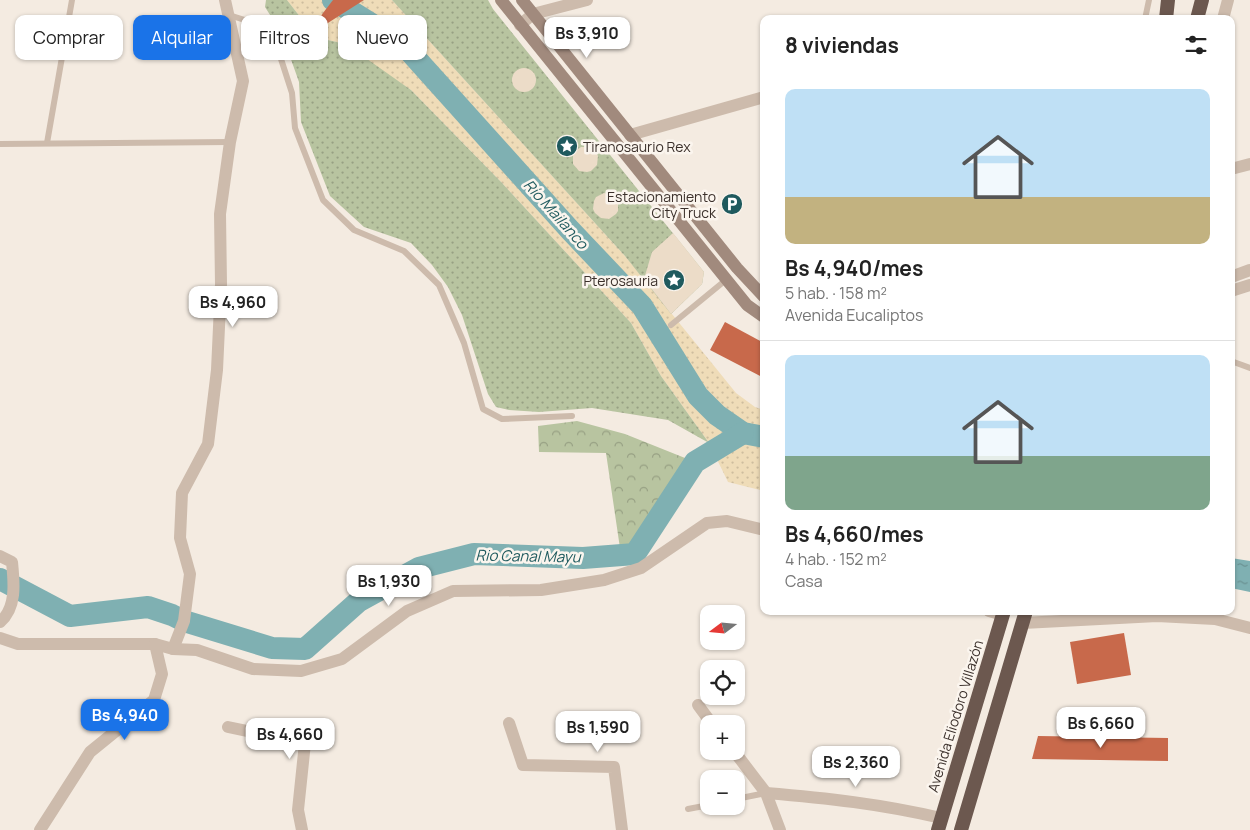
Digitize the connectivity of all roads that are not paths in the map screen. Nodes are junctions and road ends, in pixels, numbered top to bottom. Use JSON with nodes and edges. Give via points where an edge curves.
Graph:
{"nodes":[{"id":1,"x":72,"y":0,"type":"edge"},
{"id":2,"x":225,"y":0,"type":"edge"},
{"id":3,"x":501,"y":0,"type":"edge"},
{"id":4,"x":522,"y":0,"type":"edge"},
{"id":5,"x":587,"y":0,"type":"edge"},
{"id":6,"x":1149,"y":0,"type":"edge"},
{"id":7,"x":1168,"y":0,"type":"edge"},
{"id":8,"x":1202,"y":0,"type":"edge"},
{"id":9,"x":1228,"y":0,"type":"edge"},
{"id":10,"x":533,"y":14,"type":"junction"},
{"id":11,"x":229,"y":15,"type":"edge"},
{"id":12,"x":1146,"y":15,"type":"edge"},
{"id":13,"x":1166,"y":15,"type":"edge"},
{"id":14,"x":1198,"y":15,"type":"edge"},
{"id":15,"x":1225,"y":15,"type":"edge"},
{"id":16,"x":231,"y":16,"type":"edge"},
{"id":17,"x":231,"y":24,"type":"edge"},
{"id":18,"x":520,"y":25,"type":"junction"},
{"id":19,"x":760,"y":98,"type":"edge"},
{"id":20,"x":630,"y":135,"type":"junction"},
{"id":21,"x":230,"y":142,"type":"junction"},
{"id":22,"x":46,"y":143,"type":"junction"},
{"id":23,"x":0,"y":144,"type":"edge"},
{"id":24,"x":1250,"y":164,"type":"edge"},
{"id":25,"x":1235,"y":168,"type":"edge"},
{"id":26,"x":737,"y":268,"type":"junction"},
{"id":27,"x":1250,"y":270,"type":"edge"},
{"id":28,"x":1235,"y":276,"type":"edge"},
{"id":29,"x":727,"y":279,"type":"junction"},
{"id":30,"x":1250,"y":285,"type":"edge"},
{"id":31,"x":1235,"y":291,"type":"edge"},
{"id":32,"x":760,"y":293,"type":"edge"},
{"id":33,"x":760,"y":313,"type":"edge"},
{"id":34,"x":671,"y":325,"type":"dead end"},
{"id":35,"x":1235,"y":363,"type":"edge"},
{"id":36,"x":1250,"y":368,"type":"edge"},
{"id":37,"x":572,"y":416,"type":"dead end"},
{"id":38,"x":760,"y":529,"type":"edge"},
{"id":39,"x":0,"y":556,"type":"edge"},
{"id":40,"x":998,"y":615,"type":"edge"},
{"id":41,"x":1024,"y":617,"type":"edge"},
{"id":42,"x":0,"y":622,"type":"edge"},
{"id":43,"x":1250,"y":628,"type":"edge"},
{"id":44,"x":0,"y":638,"type":"edge"},
{"id":45,"x":155,"y":644,"type":"junction"},
{"id":46,"x":173,"y":649,"type":"junction"},
{"id":47,"x":698,"y":705,"type":"dead end"},
{"id":48,"x":705,"y":715,"type":"edge"},
{"id":49,"x":509,"y":723,"type":"dead end"},
{"id":50,"x":228,"y":727,"type":"dead end"},
{"id":51,"x":741,"y":760,"type":"edge"},
{"id":52,"x":766,"y":794,"type":"junction"},
{"id":53,"x":745,"y":798,"type":"edge"},
{"id":54,"x":700,"y":807,"type":"edge"},
{"id":55,"x":688,"y":809,"type":"dead end"},
{"id":56,"x":939,"y":824,"type":"edge"},
{"id":57,"x":40,"y":830,"type":"edge"},
{"id":58,"x":302,"y":830,"type":"edge"},
{"id":59,"x":622,"y":830,"type":"edge"},
{"id":60,"x":780,"y":830,"type":"edge"},
{"id":61,"x":961,"y":830,"type":"edge"}],
"edges":[{"from":1,"to":22,"type":"lane"},
{"from":2,"to":11,"type":"street"},
{"from":3,"to":18,"type":"main road"},
{"from":4,"to":10,"type":"main road"},
{"from":5,"to":10,"type":"street"},
{"from":6,"to":12,"type":"lane"},
{"from":7,"to":13,"type":"highway"},
{"from":8,"to":14,"type":"highway"},
{"from":9,"to":15,"type":"street"},
{"from":10,"to":18,"type":"street"},
{"from":10,"to":20,"type":"main road"},
{"from":16,"to":37,"type":"lane","via":[[267,27],[292,93],[295,128],[323,200],[354,230],[404,251],[438,285],[464,343],[483,409],[502,419]]},
{"from":17,"to":21,"type":"street","via":[[243,81]]},
{"from":18,"to":29,"type":"main road"},
{"from":19,"to":20,"type":"street"},
{"from":20,"to":26,"type":"main road"},
{"from":21,"to":22,"type":"lane"},
{"from":21,"to":46,"type":"street","via":[[220,214],[217,370],[208,444],[182,493],[180,538],[190,574],[184,622]]},
{"from":22,"to":23,"type":"lane"},
{"from":24,"to":25,"type":"street"},
{"from":26,"to":29,"type":"street"},
{"from":26,"to":32,"type":"main road"},
{"from":27,"to":28,"type":"street"},
{"from":29,"to":33,"type":"main road","via":[[747,304]]},
{"from":29,"to":34,"type":"lane"},
{"from":30,"to":31,"type":"street"},
{"from":35,"to":36,"type":"lane"},
{"from":38,"to":46,"type":"street","via":[[727,521],[707,523],[640,568],[604,580],[541,590],[452,590],[407,611],[342,659],[301,671],[253,669],[197,650]]},
{"from":39,"to":42,"type":"street","via":[[12,562],[14,593]]},
{"from":40,"to":56,"type":"highway","name":"Avenida Eliodoro Villazón"},
{"from":41,"to":43,"type":"street","via":[[1157,616],[1216,619]]},
{"from":41,"to":61,"type":"highway"},
{"from":44,"to":45,"type":"street","via":[[18,644]]},
{"from":45,"to":46,"type":"street"},
{"from":45,"to":57,"type":"street","via":[[162,674],[154,700],[90,752]]},
{"from":47,"to":48,"type":"street"},
{"from":49,"to":59,"type":"street","via":[[523,765],[614,767]]},
{"from":50,"to":58,"type":"street","via":[[306,743],[298,810]]},
{"from":51,"to":52,"type":"street"},
{"from":52,"to":53,"type":"lane"},
{"from":52,"to":56,"type":"street","via":[[833,798],[894,807]]},
{"from":52,"to":60,"type":"street"},
{"from":54,"to":55,"type":"lane"}]}
